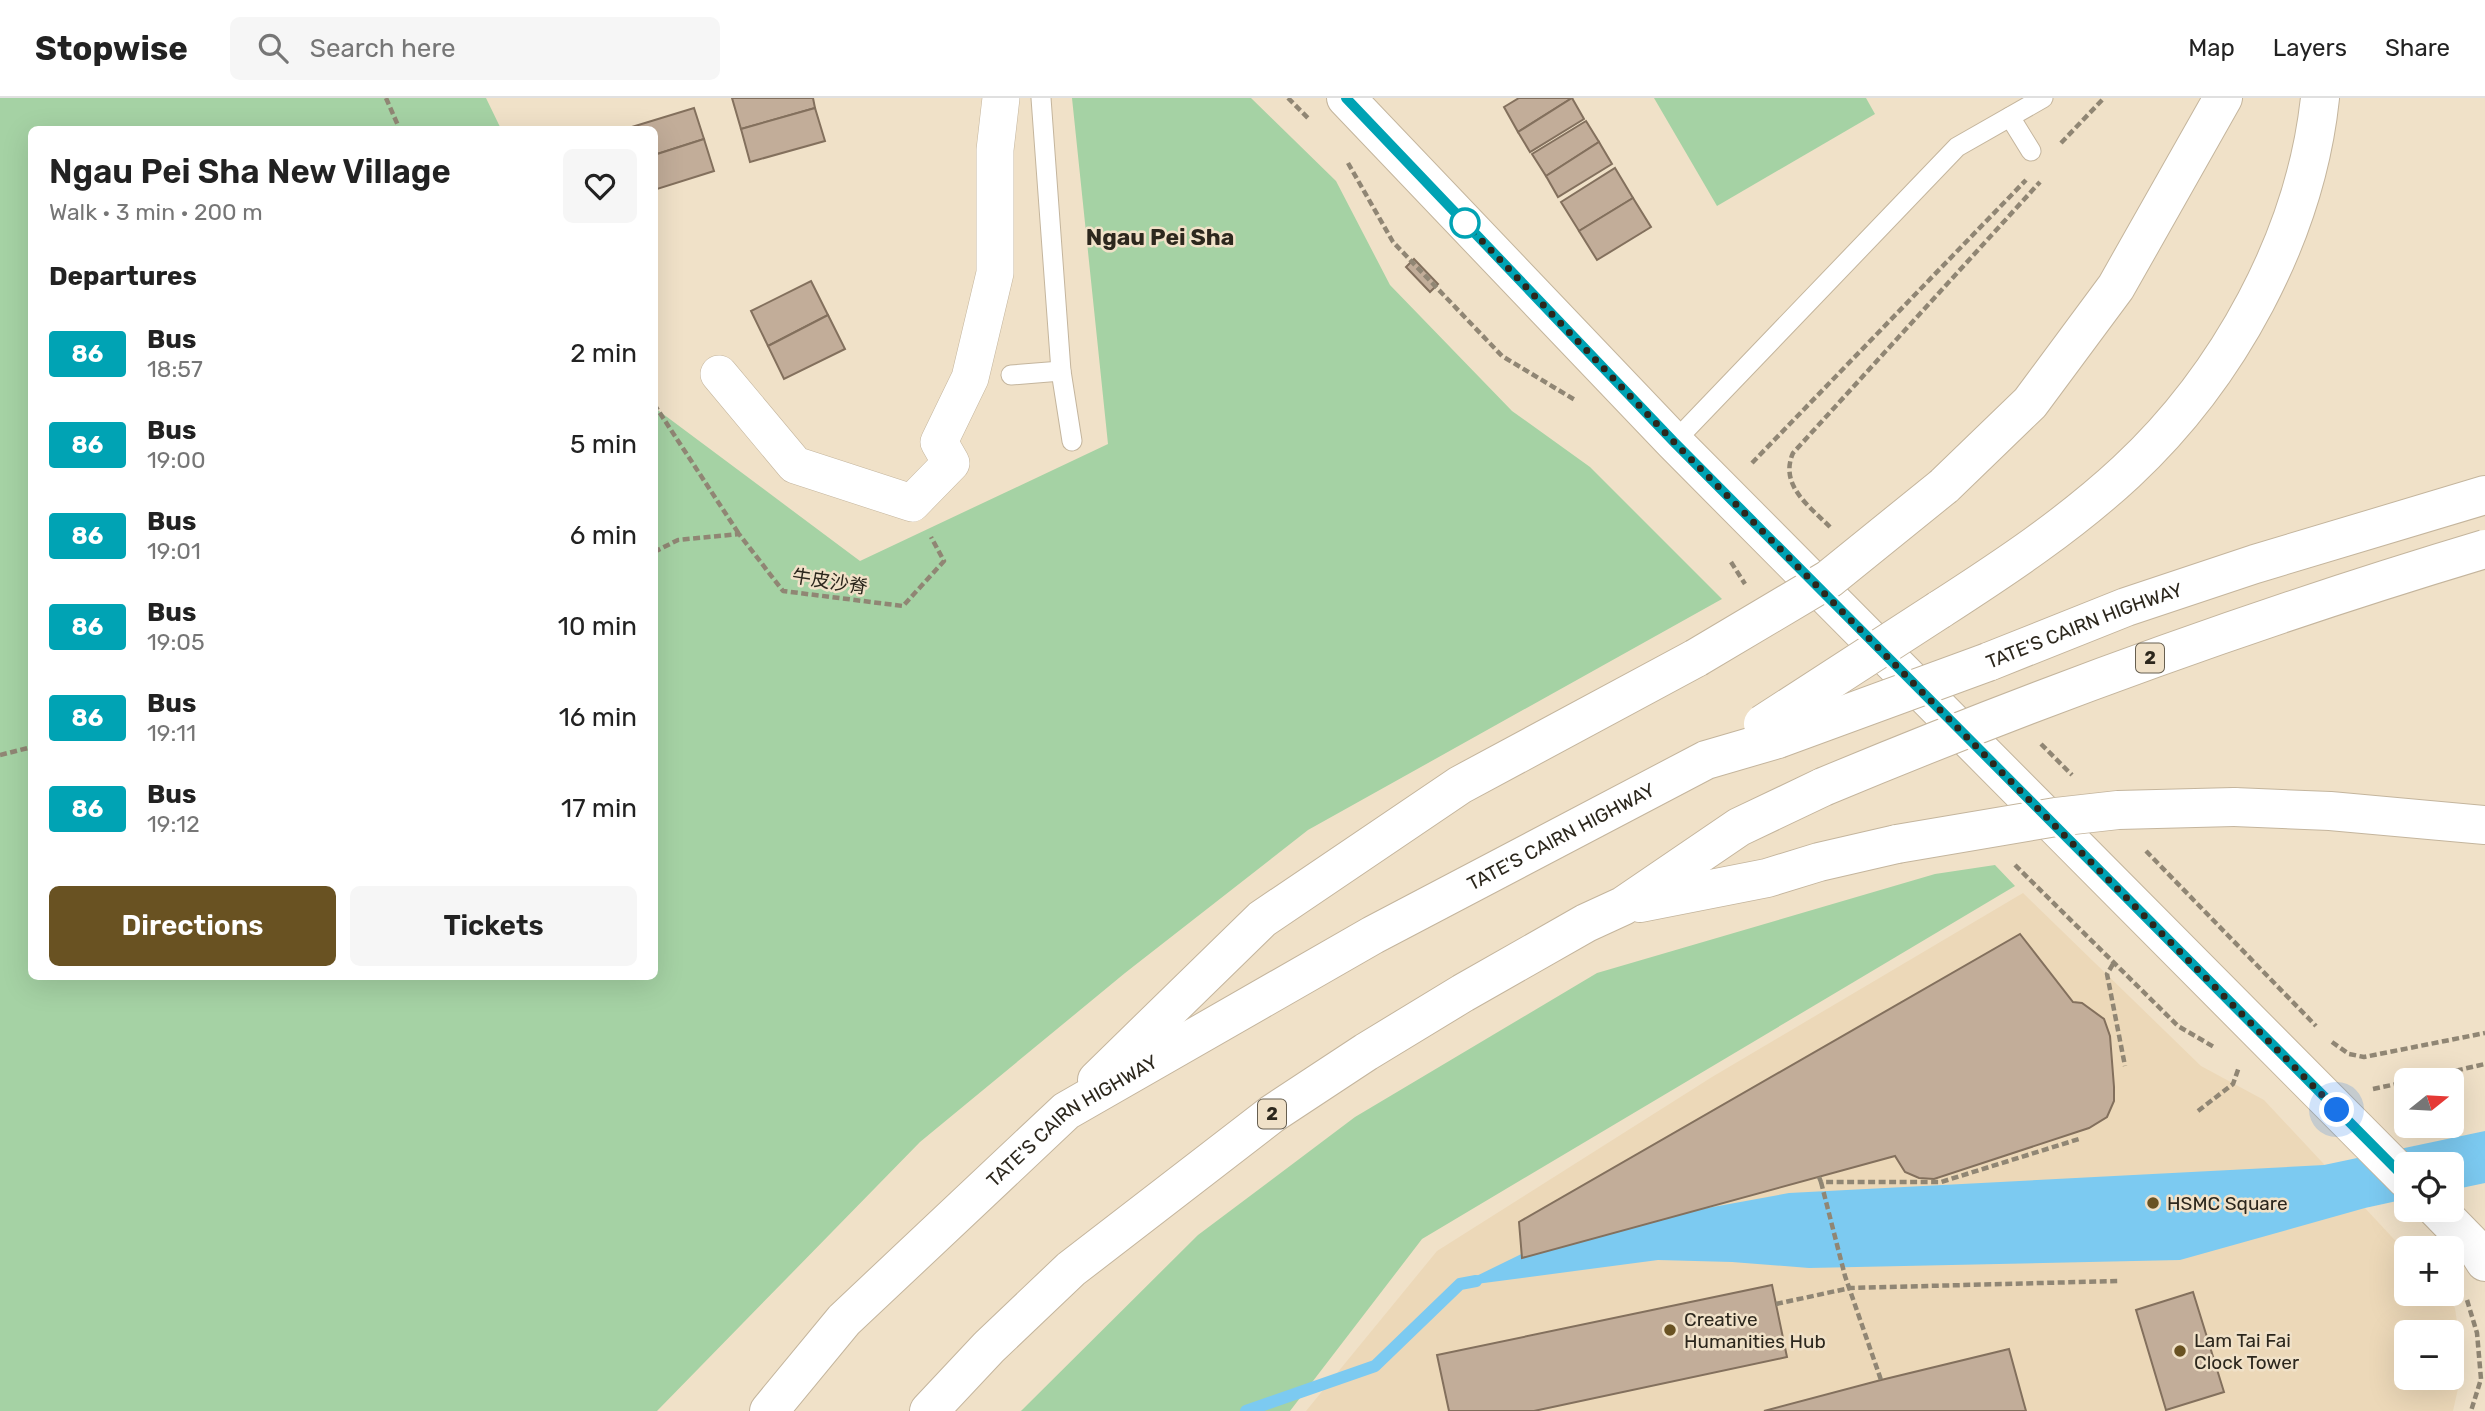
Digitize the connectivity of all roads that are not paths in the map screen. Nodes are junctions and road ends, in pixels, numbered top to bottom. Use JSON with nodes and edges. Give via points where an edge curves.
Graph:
{"nodes":[{"id":1,"x":1001,"y":98,"type":"edge"},
{"id":2,"x":1041,"y":98,"type":"edge"},
{"id":3,"x":1346,"y":98,"type":"edge"},
{"id":4,"x":2043,"y":98,"type":"edge"},
{"id":5,"x":2223,"y":98,"type":"edge"},
{"id":6,"x":2320,"y":98,"type":"edge"},
{"id":7,"x":2010,"y":117,"type":"junction"},
{"id":8,"x":2031,"y":151,"type":"dead end"},
{"id":9,"x":1061,"y":370,"type":"junction"},
{"id":10,"x":719,"y":374,"type":"dead end"},
{"id":11,"x":1011,"y":375,"type":"dead end"},
{"id":12,"x":1072,"y":440,"type":"dead end"},
{"id":13,"x":1674,"y":442,"type":"junction"},
{"id":14,"x":2485,"y":495,"type":"edge"},
{"id":15,"x":2485,"y":549,"type":"edge"},
{"id":16,"x":1770,"y":732,"type":"junction"},
{"id":17,"x":2485,"y":825,"type":"edge"},
{"id":18,"x":1623,"y":906,"type":"junction"},
{"id":19,"x":1066,"y":1111,"type":"junction"},
{"id":20,"x":2394,"y":1167,"type":"edge"},
{"id":21,"x":2449,"y":1222,"type":"edge"},
{"id":22,"x":2482,"y":1256,"type":"edge"},
{"id":23,"x":769,"y":1411,"type":"edge"},
{"id":24,"x":929,"y":1411,"type":"edge"}],
"edges":[{"from":1,"to":10,"type":"street","via":[[995,150],[995,272],[970,378],[939,442],[951,463],[912,502],[795,465]]},
{"from":2,"to":9,"type":"lane"},
{"from":3,"to":13,"type":"main road"},
{"from":4,"to":7,"type":"lane"},
{"from":5,"to":19,"type":"main road","bridge":true,"via":[[2116,287],[2031,403],[1944,486],[1829,579],[1696,658],[1460,785],[1262,919]]},
{"from":6,"to":16,"type":"main road","bridge":true,"via":[[2311,155],[2284,240],[2266,279],[2217,365],[2159,440],[2094,500],[2028,550]]},
{"from":7,"to":8,"type":"lane"},
{"from":7,"to":13,"type":"lane","via":[[1958,147]]},
{"from":9,"to":11,"type":"lane"},
{"from":9,"to":12,"type":"lane"},
{"from":13,"to":20,"type":"main road"},
{"from":14,"to":16,"type":"main road","name":"TATE'S CAIRN HIGHWAY","bridge":true,"via":[[2255,564],[2126,607],[1957,674]]},
{"from":15,"to":18,"type":"main road","number":"2","bridge":true,"via":[[2134,664],[1823,787],[1739,827]]},
{"from":16,"to":19,"type":"main road","name":"TATE'S CAIRN HIGHWAY","via":[[1706,760],[1373,935]]},
{"from":17,"to":18,"type":"main road","bridge":true,"via":[[2234,807],[2081,814],[1897,844],[1767,878]]},
{"from":18,"to":24,"type":"main road","number":"2","via":[[1463,993],[1272,1114],[1071,1269]]},
{"from":19,"to":23,"type":"main road","name":"TATE'S CAIRN HIGHWAY","via":[[844,1320]]},
{"from":21,"to":22,"type":"main road"}]}
